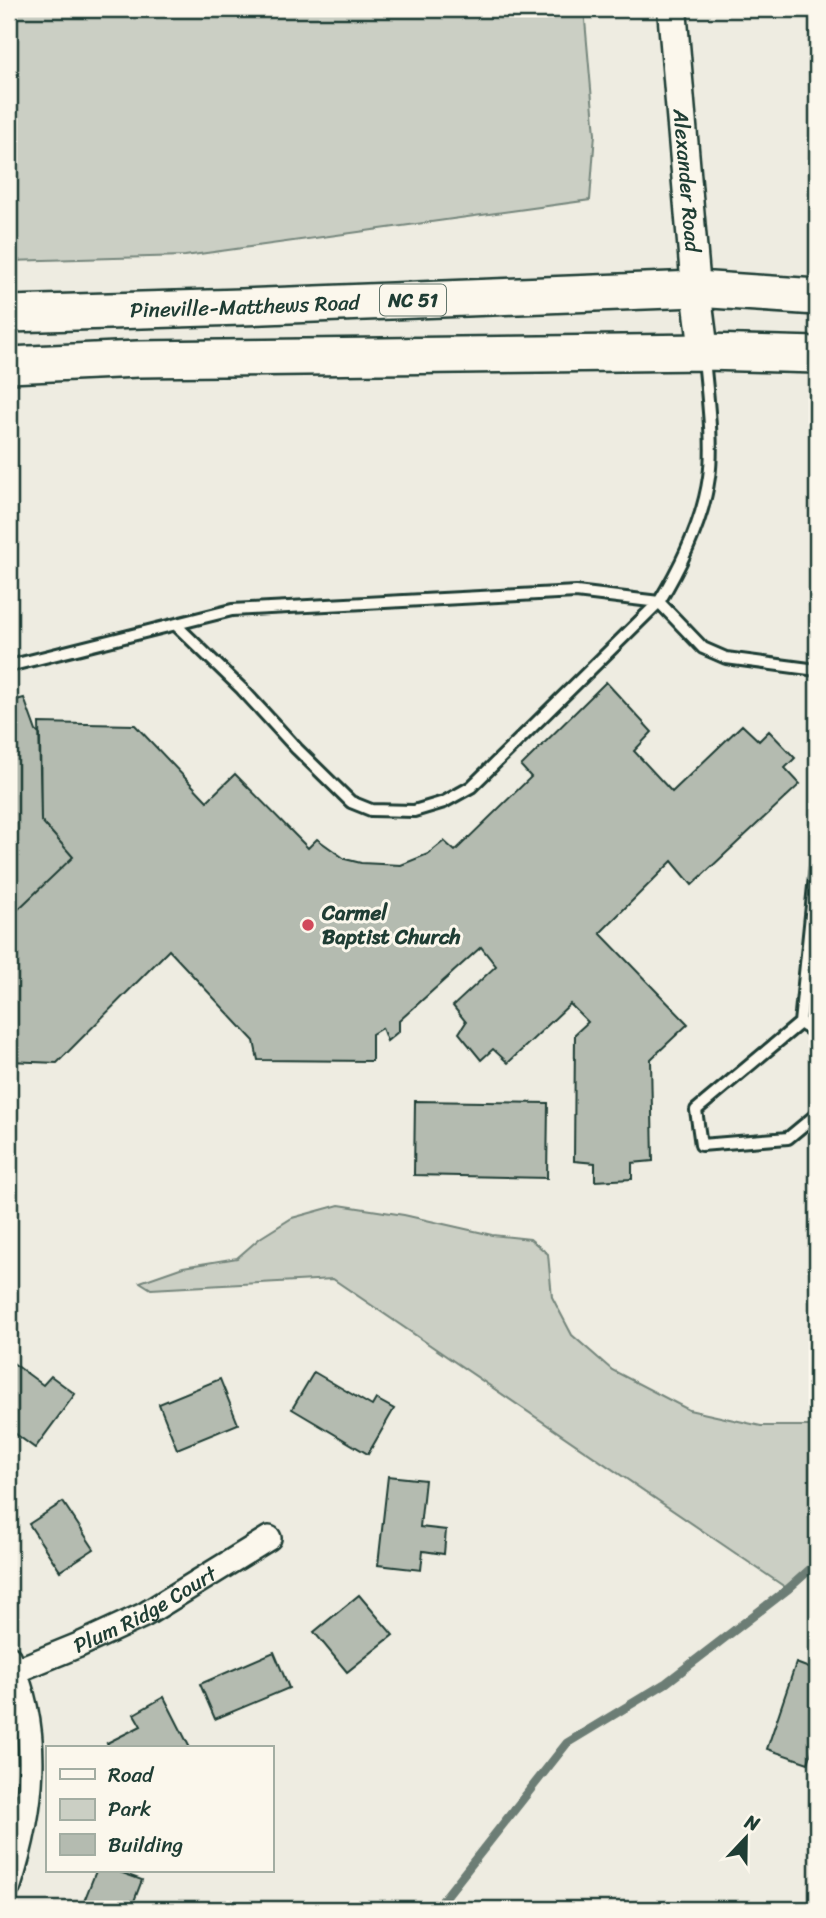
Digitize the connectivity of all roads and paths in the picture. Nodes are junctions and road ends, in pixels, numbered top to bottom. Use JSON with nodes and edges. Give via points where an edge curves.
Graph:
{"nodes":[{"id":1,"x":672,"y":9,"type":"edge"},
{"id":2,"x":696,"y":289,"type":"junction"},
{"id":3,"x":817,"y":297,"type":"edge"},
{"id":4,"x":9,"y":314,"type":"edge"},
{"id":5,"x":704,"y":352,"type":"junction"},
{"id":6,"x":817,"y":355,"type":"edge"},
{"id":7,"x":9,"y":365,"type":"edge"},
{"id":8,"x":659,"y":602,"type":"junction"},
{"id":9,"x":176,"y":625,"type":"junction"},
{"id":10,"x":9,"y":666,"type":"edge"},
{"id":11,"x":817,"y":670,"type":"edge"},
{"id":12,"x":817,"y":856,"type":"edge"},
{"id":13,"x":800,"y":1023,"type":"junction"},
{"id":14,"x":817,"y":1034,"type":"edge"},
{"id":15,"x":817,"y":1114,"type":"edge"},
{"id":16,"x":269,"y":1538,"type":"dead end"},
{"id":17,"x":12,"y":1664,"type":"edge"},
{"id":18,"x":9,"y":1886,"type":"edge"}],
"edges":[{"from":1,"to":2,"type":"street","name":"Alexander Road"},
{"from":2,"to":3,"type":"main road","name":"Pineville-Matthews Road","number":"NC 51"},
{"from":2,"to":4,"type":"main road","name":"Pineville-Matthews Road","number":"NC 51"},
{"from":2,"to":5,"type":"street","name":"Alexander Road"},
{"from":5,"to":6,"type":"main road"},
{"from":5,"to":7,"type":"main road","via":[[138,359]]},
{"from":5,"to":8,"type":"lane","via":[[709,476],[698,520]]},
{"from":8,"to":9,"type":"lane","via":[[576,592],[528,593],[232,610]]},
{"from":8,"to":9,"type":"lane","via":[[471,787],[414,811],[371,810],[351,802]]},
{"from":8,"to":11,"type":"lane","via":[[703,648],[726,658]]},
{"from":9,"to":10,"type":"lane"},
{"from":12,"to":13,"type":"lane"},
{"from":13,"to":14,"type":"lane"},
{"from":13,"to":15,"type":"lane","via":[[696,1110],[701,1145],[788,1138]]},
{"from":16,"to":17,"type":"street","name":"Plum Ridge Court","via":[[144,1615],[79,1645]]},
{"from":17,"to":18,"type":"street","via":[[24,1702],[32,1765],[27,1822]]}]}
